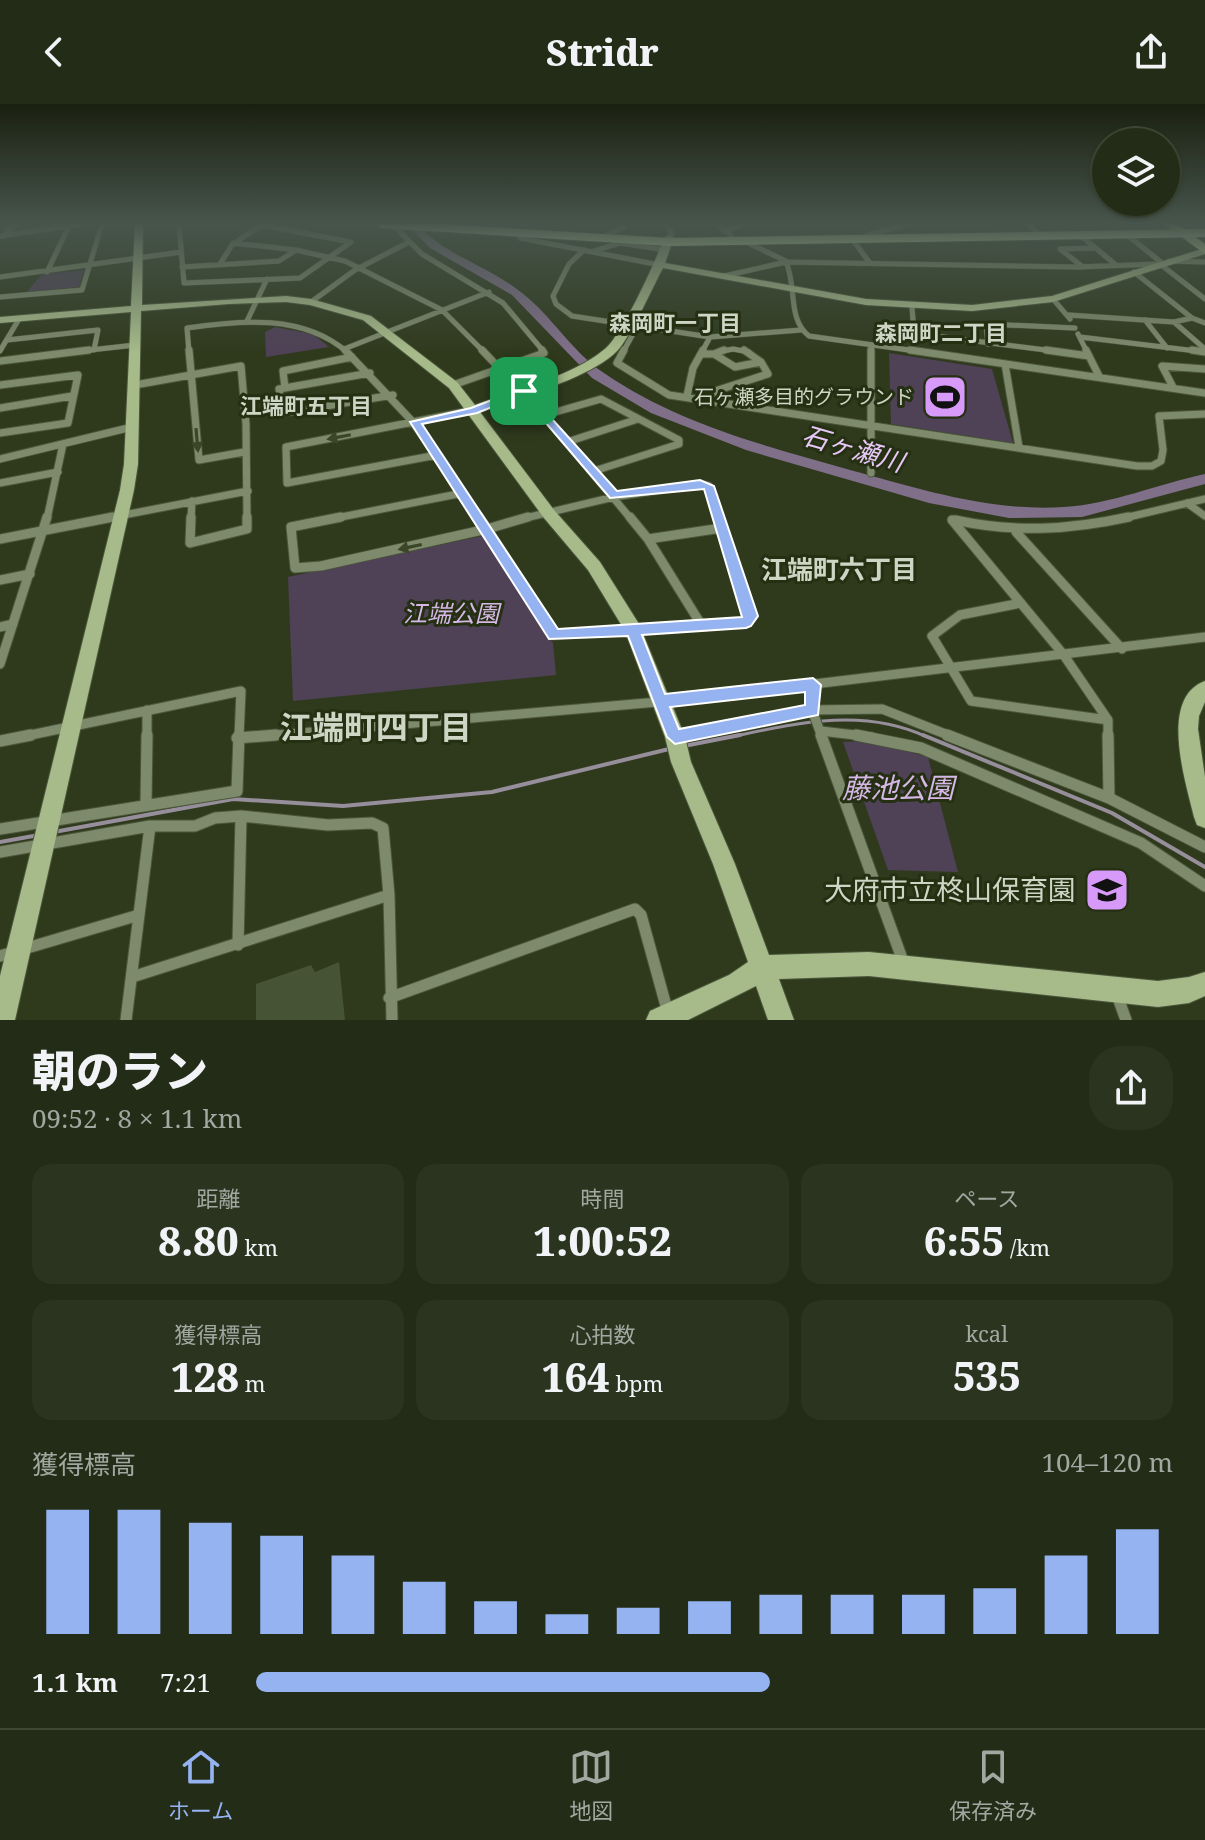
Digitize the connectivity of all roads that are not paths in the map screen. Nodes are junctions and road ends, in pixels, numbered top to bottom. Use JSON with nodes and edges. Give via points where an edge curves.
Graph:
{"nodes":[{"id":1,"x":50,"y":267,"type":"edge"},
{"id":2,"x":89,"y":267,"type":"joint"},
{"id":3,"x":137,"y":267,"type":"edge"},
{"id":4,"x":182,"y":267,"type":"joint"},
{"id":5,"x":185,"y":267,"type":"edge"},
{"id":6,"x":316,"y":267,"type":"edge"},
{"id":7,"x":356,"y":267,"type":"edge"},
{"id":8,"x":444,"y":267,"type":"edge"},
{"id":9,"x":568,"y":267,"type":"edge"},
{"id":10,"x":659,"y":267,"type":"edge"},
{"id":11,"x":670,"y":267,"type":"edge"},
{"id":12,"x":765,"y":267,"type":"edge"},
{"id":13,"x":788,"y":267,"type":"edge"},
{"id":14,"x":1070,"y":267,"type":"edge"},
{"id":15,"x":1083,"y":267,"type":"joint"},
{"id":16,"x":1087,"y":267,"type":"edge"},
{"id":17,"x":1150,"y":267,"type":"edge"},
{"id":18,"x":1166,"y":267,"type":"edge"},
{"id":19,"x":359,"y":268,"type":"junction"},
{"id":20,"x":47,"y":272,"type":"junction"},
{"id":21,"x":1134,"y":272,"type":"junction"},
{"id":22,"x":724,"y":276,"type":"junction"},
{"id":23,"x":0,"y":277,"type":"edge"},
{"id":24,"x":267,"y":279,"type":"junction"},
{"id":25,"x":795,"y":289,"type":"junction"},
{"id":26,"x":489,"y":292,"type":"junction"},
{"id":27,"x":1196,"y":292,"type":"junction"},
{"id":28,"x":1205,"y":292,"type":"edge"},
{"id":29,"x":8,"y":296,"type":"junction"},
{"id":30,"x":0,"y":297,"type":"edge"},
{"id":31,"x":257,"y":299,"type":"junction"},
{"id":32,"x":1053,"y":299,"type":"junction"},
{"id":33,"x":1205,"y":299,"type":"edge"},
{"id":34,"x":311,"y":302,"type":"junction"},
{"id":35,"x":0,"y":306,"type":"edge"},
{"id":36,"x":912,"y":307,"type":"junction"},
{"id":37,"x":134,"y":310,"type":"junction"},
{"id":38,"x":442,"y":310,"type":"junction"},
{"id":39,"x":1069,"y":315,"type":"junction"},
{"id":40,"x":1192,"y":318,"type":"junction"},
{"id":41,"x":19,"y":319,"type":"junction"},
{"id":42,"x":0,"y":320,"type":"edge"},
{"id":43,"x":1145,"y":320,"type":"junction"},
{"id":44,"x":247,"y":321,"type":"junction"},
{"id":45,"x":1174,"y":322,"type":"junction"},
{"id":46,"x":1205,"y":323,"type":"edge"},
{"id":47,"x":633,"y":324,"type":"junction"},
{"id":48,"x":1075,"y":328,"type":"junction"},
{"id":49,"x":801,"y":330,"type":"junction"},
{"id":50,"x":384,"y":332,"type":"junction"},
{"id":51,"x":914,"y":333,"type":"junction"},
{"id":52,"x":710,"y":337,"type":"junction"},
{"id":53,"x":1080,"y":337,"type":"junction"},
{"id":54,"x":7,"y":340,"type":"junction"},
{"id":55,"x":988,"y":344,"type":"junction"},
{"id":56,"x":135,"y":345,"type":"junction"},
{"id":57,"x":871,"y":345,"type":"junction"},
{"id":58,"x":880,"y":346,"type":"junction"},
{"id":59,"x":344,"y":349,"type":"junction"},
{"id":60,"x":1167,"y":349,"type":"junction"},
{"id":61,"x":94,"y":350,"type":"junction"},
{"id":62,"x":0,"y":351,"type":"edge"},
{"id":63,"x":1205,"y":351,"type":"edge"},
{"id":64,"x":701,"y":354,"type":"junction"},
{"id":65,"x":714,"y":354,"type":"junction"},
{"id":66,"x":1089,"y":356,"type":"junction"},
{"id":67,"x":352,"y":357,"type":"junction"},
{"id":68,"x":0,"y":361,"type":"edge"},
{"id":69,"x":761,"y":362,"type":"junction"},
{"id":70,"x":1005,"y":364,"type":"junction"},
{"id":71,"x":500,"y":369,"type":"junction"},
{"id":72,"x":1205,"y":369,"type":"edge"},
{"id":73,"x":370,"y":373,"type":"junction"},
{"id":74,"x":191,"y":374,"type":"junction"},
{"id":75,"x":1099,"y":376,"type":"junction"},
{"id":76,"x":0,"y":385,"type":"edge"},
{"id":77,"x":135,"y":385,"type":"junction"},
{"id":78,"x":453,"y":385,"type":"junction"},
{"id":79,"x":1173,"y":387,"type":"junction"},
{"id":80,"x":285,"y":388,"type":"junction"},
{"id":81,"x":524,"y":391,"type":"junction"},
{"id":82,"x":1205,"y":393,"type":"edge"},
{"id":83,"x":393,"y":395,"type":"junction"},
{"id":84,"x":72,"y":396,"type":"junction"},
{"id":85,"x":687,"y":396,"type":"junction"},
{"id":86,"x":710,"y":400,"type":"junction"},
{"id":87,"x":0,"y":408,"type":"edge"},
{"id":88,"x":474,"y":410,"type":"junction"},
{"id":89,"x":1205,"y":414,"type":"edge"},
{"id":90,"x":545,"y":415,"type":"junction"},
{"id":91,"x":635,"y":420,"type":"junction"},
{"id":92,"x":415,"y":422,"type":"junction"},
{"id":93,"x":871,"y":425,"type":"junction"},
{"id":94,"x":132,"y":427,"type":"junction"},
{"id":95,"x":0,"y":433,"type":"edge"},
{"id":96,"x":567,"y":442,"type":"junction"},
{"id":97,"x":63,"y":444,"type":"junction"},
{"id":98,"x":1019,"y":447,"type":"junction"},
{"id":99,"x":244,"y":452,"type":"junction"},
{"id":100,"x":437,"y":455,"type":"junction"},
{"id":101,"x":0,"y":459,"type":"edge"},
{"id":102,"x":594,"y":471,"type":"junction"},
{"id":103,"x":58,"y":472,"type":"junction"},
{"id":104,"x":871,"y":473,"type":"dead end"},
{"id":105,"x":0,"y":483,"type":"edge"},
{"id":106,"x":248,"y":491,"type":"junction"},
{"id":107,"x":463,"y":493,"type":"junction"},
{"id":108,"x":615,"y":496,"type":"junction"},
{"id":109,"x":1205,"y":499,"type":"edge"},
{"id":110,"x":192,"y":501,"type":"junction"},
{"id":111,"x":1187,"y":503,"type":"junction"},
{"id":112,"x":122,"y":514,"type":"junction"},
{"id":113,"x":549,"y":514,"type":"junction"},
{"id":114,"x":1205,"y":516,"type":"edge"},
{"id":115,"x":722,"y":528,"type":"junction"},
{"id":116,"x":486,"y":529,"type":"junction"},
{"id":117,"x":44,"y":531,"type":"junction"},
{"id":118,"x":1016,"y":532,"type":"junction"},
{"id":119,"x":0,"y":539,"type":"edge"},
{"id":120,"x":648,"y":539,"type":"junction"},
{"id":121,"x":30,"y":574,"type":"junction"},
{"id":122,"x":0,"y":580,"type":"edge"},
{"id":123,"x":1021,"y":603,"type":"junction"},
{"id":124,"x":13,"y":624,"type":"junction"},
{"id":125,"x":702,"y":626,"type":"junction"},
{"id":126,"x":0,"y":627,"type":"edge"},
{"id":127,"x":633,"y":629,"type":"junction"},
{"id":128,"x":1205,"y":637,"type":"edge"},
{"id":129,"x":1122,"y":649,"type":"junction"},
{"id":130,"x":1063,"y":654,"type":"junction"},
{"id":131,"x":0,"y":664,"type":"edge"},
{"id":132,"x":951,"y":668,"type":"junction"},
{"id":133,"x":813,"y":685,"type":"junction"},
{"id":134,"x":1205,"y":689,"type":"edge"},
{"id":135,"x":660,"y":701,"type":"junction"},
{"id":136,"x":147,"y":710,"type":"junction"},
{"id":137,"x":812,"y":710,"type":"junction"},
{"id":138,"x":1108,"y":720,"type":"junction"},
{"id":139,"x":72,"y":725,"type":"junction"},
{"id":140,"x":821,"y":731,"type":"junction"},
{"id":141,"x":675,"y":737,"type":"junction"},
{"id":142,"x":237,"y":738,"type":"junction"},
{"id":143,"x":0,"y":741,"type":"edge"},
{"id":144,"x":1109,"y":798,"type":"junction"},
{"id":145,"x":146,"y":804,"type":"junction"},
{"id":146,"x":241,"y":816,"type":"junction"},
{"id":147,"x":1205,"y":817,"type":"edge"},
{"id":148,"x":150,"y":826,"type":"junction"},
{"id":149,"x":0,"y":829,"type":"edge"},
{"id":150,"x":48,"y":833,"type":"junction"},
{"id":151,"x":1205,"y":847,"type":"edge"},
{"id":152,"x":0,"y":852,"type":"edge"},
{"id":153,"x":1205,"y":886,"type":"edge"},
{"id":154,"x":389,"y":895,"type":"junction"},
{"id":155,"x":139,"y":915,"type":"junction"},
{"id":156,"x":238,"y":945,"type":"junction"},
{"id":157,"x":10,"y":953,"type":"edge"},
{"id":158,"x":761,"y":968,"type":"junction"},
{"id":159,"x":905,"y":968,"type":"junction"},
{"id":160,"x":132,"y":977,"type":"junction"},
{"id":161,"x":1205,"y":984,"type":"edge"},
{"id":162,"x":1116,"y":990,"type":"junction"},
{"id":163,"x":389,"y":998,"type":"junction"},
{"id":164,"x":664,"y":1018,"type":"edge"},
{"id":165,"x":2,"y":1020,"type":"edge"},
{"id":166,"x":126,"y":1020,"type":"edge"},
{"id":167,"x":392,"y":1020,"type":"edge"},
{"id":168,"x":781,"y":1020,"type":"edge"},
{"id":169,"x":1126,"y":1020,"type":"edge"}],
"edges":[{"from":1,"to":20,"type":"street"},
{"from":2,"to":20,"type":"street"},
{"from":2,"to":29,"type":"street","via":[[82,290]]},
{"from":3,"to":37,"type":"street"},
{"from":4,"to":5,"type":"street"},
{"from":4,"to":24,"type":"street","via":[[184,283]]},
{"from":6,"to":24,"type":"street","via":[[300,278]]},
{"from":7,"to":19,"type":"street"},
{"from":8,"to":26,"type":"street"},
{"from":9,"to":47,"type":"street","via":[[554,292],[556,304],[572,316]]},
{"from":10,"to":47,"type":"street"},
{"from":11,"to":22,"type":"street"},
{"from":12,"to":22,"type":"street"},
{"from":13,"to":25,"type":"street"},
{"from":14,"to":15,"type":"street"},
{"from":15,"to":16,"type":"street"},
{"from":17,"to":21,"type":"street"},
{"from":18,"to":27,"type":"street"},
{"from":19,"to":34,"type":"street"},
{"from":19,"to":38,"type":"street"},
{"from":20,"to":23,"type":"street"},
{"from":21,"to":32,"type":"street"},
{"from":21,"to":40,"type":"street"},
{"from":22,"to":25,"type":"street"},
{"from":24,"to":31,"type":"street"},
{"from":25,"to":36,"type":"street"},
{"from":25,"to":49,"type":"street","via":[[793,316]]},
{"from":26,"to":38,"type":"street"},
{"from":26,"to":71,"type":"street","via":[[544,353]]},
{"from":27,"to":28,"type":"street"},
{"from":27,"to":33,"type":"street"},
{"from":29,"to":30,"type":"street"},
{"from":29,"to":35,"type":"street"},
{"from":31,"to":34,"type":"street"},
{"from":31,"to":37,"type":"street"},
{"from":31,"to":44,"type":"street"},
{"from":32,"to":36,"type":"street","via":[[1005,306]]},
{"from":32,"to":39,"type":"street"},
{"from":34,"to":50,"type":"street","via":[[367,318]]},
{"from":36,"to":51,"type":"street"},
{"from":37,"to":41,"type":"street"},
{"from":37,"to":56,"type":"street"},
{"from":38,"to":50,"type":"street"},
{"from":38,"to":71,"type":"street"},
{"from":39,"to":43,"type":"street"},
{"from":39,"to":48,"type":"street"},
{"from":40,"to":45,"type":"street"},
{"from":40,"to":46,"type":"street"},
{"from":41,"to":42,"type":"street"},
{"from":41,"to":54,"type":"street"},
{"from":43,"to":45,"type":"street"},
{"from":43,"to":60,"type":"street"},
{"from":44,"to":59,"type":"street","via":[[315,332]]},
{"from":44,"to":74,"type":"street","via":[[187,328]]},
{"from":45,"to":63,"type":"street"},
{"from":47,"to":52,"type":"street"},
{"from":47,"to":81,"type":"street","via":[[599,360]]},
{"from":47,"to":85,"type":"street","via":[[617,363],[669,395]]},
{"from":48,"to":53,"type":"street"},
{"from":48,"to":55,"type":"street","via":[[986,324]]},
{"from":49,"to":52,"type":"street"},
{"from":49,"to":57,"type":"street","via":[[809,336]]},
{"from":50,"to":59,"type":"street"},
{"from":50,"to":78,"type":"street"},
{"from":51,"to":55,"type":"street"},
{"from":51,"to":58,"type":"street","via":[[881,329]]},
{"from":52,"to":64,"type":"street"},
{"from":53,"to":60,"type":"street"},
{"from":53,"to":66,"type":"street"},
{"from":54,"to":61,"type":"street","via":[[98,330]]},
{"from":54,"to":62,"type":"street"},
{"from":55,"to":66,"type":"street"},
{"from":56,"to":61,"type":"street"},
{"from":56,"to":77,"type":"street"},
{"from":57,"to":58,"type":"street"},
{"from":57,"to":93,"type":"street"},
{"from":58,"to":70,"type":"street"},
{"from":59,"to":67,"type":"street"},
{"from":60,"to":63,"type":"street"},
{"from":61,"to":68,"type":"street"},
{"from":64,"to":65,"type":"street"},
{"from":64,"to":85,"type":"street"},
{"from":65,"to":69,"type":"street","via":[[738,348]]},
{"from":65,"to":69,"type":"street","via":[[727,368]]},
{"from":66,"to":75,"type":"street"},
{"from":67,"to":73,"type":"street"},
{"from":67,"to":80,"type":"street","via":[[283,371]]},
{"from":69,"to":86,"type":"street","via":[[766,376],[715,391]]},
{"from":70,"to":75,"type":"street"},
{"from":70,"to":98,"type":"street"},
{"from":71,"to":78,"type":"street"},
{"from":72,"to":79,"type":"street","via":[[1162,366]]},
{"from":73,"to":80,"type":"street"},
{"from":73,"to":83,"type":"street"},
{"from":74,"to":77,"type":"street"},
{"from":74,"to":99,"type":"street","one_way":true,"via":[[199,460]]},
{"from":74,"to":99,"type":"street","via":[[241,366]]},
{"from":75,"to":79,"type":"street"},
{"from":76,"to":84,"type":"street","via":[[78,375]]},
{"from":77,"to":94,"type":"street"},
{"from":78,"to":88,"type":"street"},
{"from":79,"to":82,"type":"street"},
{"from":80,"to":83,"type":"street","via":[[279,389],[283,413]]},
{"from":81,"to":88,"type":"street"},
{"from":81,"to":90,"type":"street"},
{"from":83,"to":92,"type":"street"},
{"from":84,"to":87,"type":"street"},
{"from":84,"to":95,"type":"street","via":[[68,423]]},
{"from":85,"to":86,"type":"street"},
{"from":86,"to":93,"type":"street"},
{"from":88,"to":92,"type":"street"},
{"from":88,"to":113,"type":"street"},
{"from":89,"to":98,"type":"street","via":[[1159,416],[1166,450],[1152,466]]},
{"from":90,"to":91,"type":"street","via":[[601,399]]},
{"from":90,"to":96,"type":"street"},
{"from":91,"to":96,"type":"street"},
{"from":91,"to":102,"type":"street","via":[[679,444]]},
{"from":92,"to":100,"type":"street"},
{"from":92,"to":100,"type":"street","one_way":true,"via":[[286,447],[287,483]]},
{"from":93,"to":98,"type":"street"},
{"from":93,"to":104,"type":"street"},
{"from":94,"to":97,"type":"street"},
{"from":94,"to":112,"type":"street"},
{"from":96,"to":102,"type":"street"},
{"from":97,"to":101,"type":"street"},
{"from":97,"to":103,"type":"street"},
{"from":99,"to":106,"type":"street"},
{"from":100,"to":107,"type":"street"},
{"from":102,"to":108,"type":"street"},
{"from":103,"to":105,"type":"street"},
{"from":103,"to":117,"type":"street"},
{"from":106,"to":110,"type":"street"},
{"from":106,"to":110,"type":"street","via":[[247,529],[190,543]]},
{"from":107,"to":116,"type":"street"},
{"from":116,"to":107,"type":"street","one_way":true,"via":[[295,568],[291,527]]},
{"from":108,"to":113,"type":"street"},
{"from":108,"to":115,"type":"street","via":[[709,486]]},
{"from":108,"to":120,"type":"street"},
{"from":109,"to":111,"type":"street"},
{"from":110,"to":112,"type":"street"},
{"from":111,"to":114,"type":"street"},
{"from":111,"to":118,"type":"street","via":[[1087,527]]},
{"from":112,"to":117,"type":"street"},
{"from":112,"to":139,"type":"street"},
{"from":113,"to":116,"type":"street"},
{"from":113,"to":127,"type":"street","via":[[594,566]]},
{"from":115,"to":120,"type":"street"},
{"from":115,"to":125,"type":"street","via":[[751,616],[746,622]]},
{"from":116,"to":127,"type":"street","via":[[554,635]]},
{"from":117,"to":119,"type":"street"},
{"from":117,"to":121,"type":"street"},
{"from":118,"to":123,"type":"street","via":[[952,520]]},
{"from":118,"to":129,"type":"street"},
{"from":120,"to":125,"type":"street"},
{"from":121,"to":122,"type":"street"},
{"from":121,"to":124,"type":"street"},
{"from":123,"to":130,"type":"street"},
{"from":123,"to":132,"type":"street","via":[[960,615],[932,636]]},
{"from":124,"to":126,"type":"street"},
{"from":124,"to":131,"type":"street"},
{"from":125,"to":127,"type":"street"},
{"from":127,"to":135,"type":"street"},
{"from":128,"to":129,"type":"street"},
{"from":129,"to":130,"type":"street"},
{"from":130,"to":132,"type":"street"},
{"from":130,"to":138,"type":"street"},
{"from":132,"to":133,"type":"street"},
{"from":132,"to":138,"type":"street","via":[[971,701]]},
{"from":133,"to":135,"type":"street"},
{"from":133,"to":137,"type":"street"},
{"from":134,"to":147,"type":"street","via":[[1192,705],[1189,730]]},
{"from":135,"to":141,"type":"street"},
{"from":135,"to":142,"type":"street"},
{"from":136,"to":139,"type":"street"},
{"from":136,"to":142,"type":"street","via":[[241,691]]},
{"from":136,"to":145,"type":"street"},
{"from":137,"to":140,"type":"street"},
{"from":137,"to":141,"type":"street"},
{"from":137,"to":144,"type":"street","via":[[882,709]]},
{"from":138,"to":144,"type":"street"},
{"from":139,"to":143,"type":"street"},
{"from":139,"to":150,"type":"street"},
{"from":140,"to":153,"type":"street","via":[[921,748],[1141,843]]},
{"from":140,"to":159,"type":"street"},
{"from":141,"to":158,"type":"street"},
{"from":142,"to":145,"type":"street","via":[[237,791]]},
{"from":144,"to":151,"type":"street"},
{"from":145,"to":150,"type":"street"},
{"from":146,"to":148,"type":"street","via":[[195,826]]},
{"from":146,"to":154,"type":"street","via":[[328,825],[372,823],[383,828]]},
{"from":146,"to":156,"type":"street"},
{"from":148,"to":150,"type":"street"},
{"from":148,"to":155,"type":"street"},
{"from":149,"to":150,"type":"street"},
{"from":150,"to":152,"type":"street"},
{"from":150,"to":157,"type":"street"},
{"from":154,"to":156,"type":"street"},
{"from":154,"to":163,"type":"street"},
{"from":155,"to":157,"type":"street"},
{"from":155,"to":160,"type":"street"},
{"from":156,"to":160,"type":"street"},
{"from":157,"to":165,"type":"street"},
{"from":158,"to":159,"type":"street"},
{"from":158,"to":164,"type":"street"},
{"from":158,"to":168,"type":"street"},
{"from":159,"to":162,"type":"street"},
{"from":160,"to":166,"type":"street"},
{"from":161,"to":162,"type":"street","via":[[1158,994]]},
{"from":162,"to":169,"type":"street"},
{"from":163,"to":164,"type":"street","via":[[635,909],[641,915]]},
{"from":163,"to":167,"type":"street"}]}
